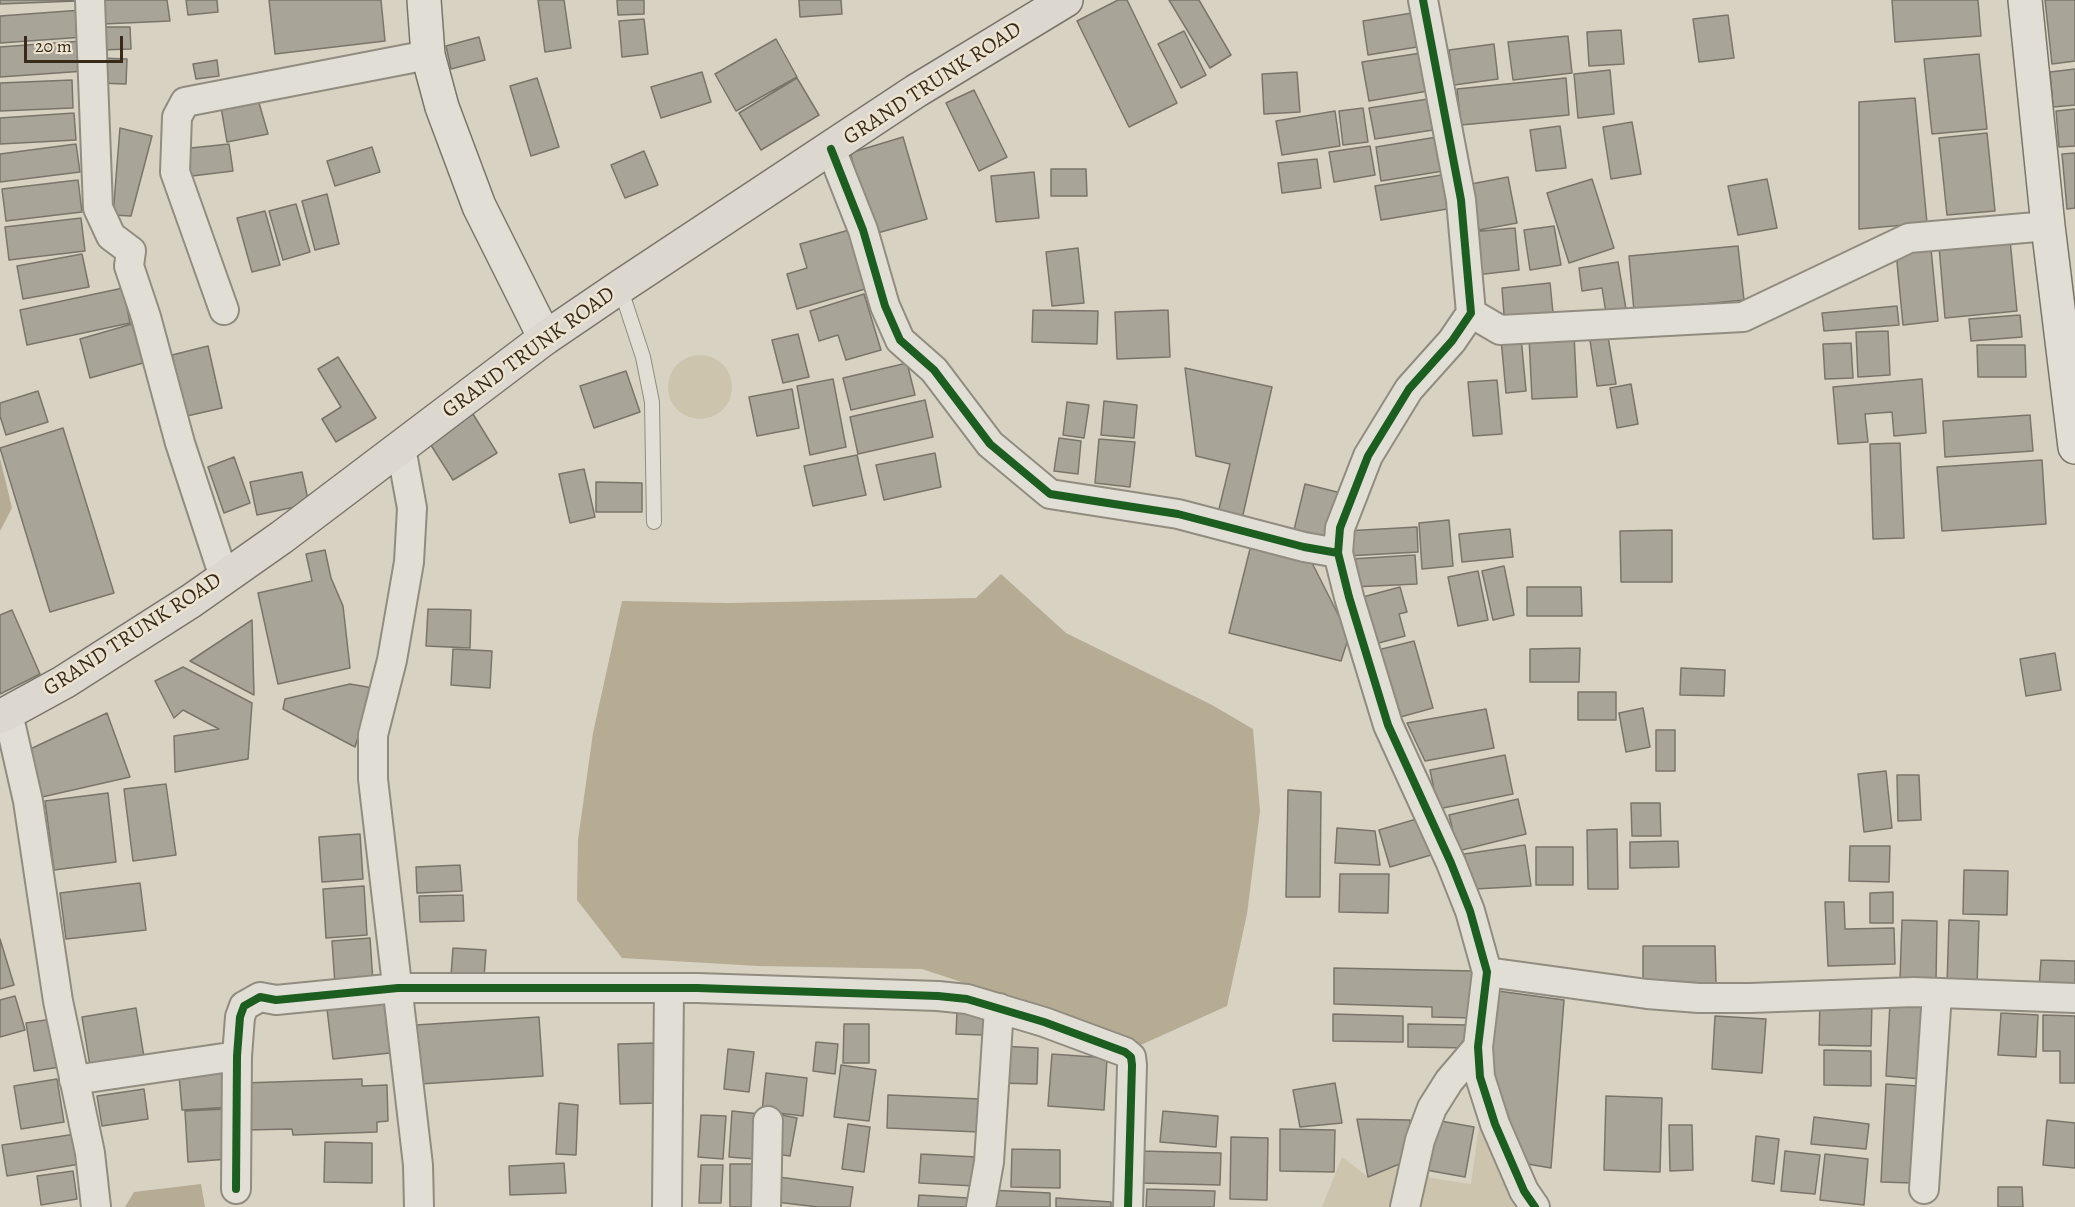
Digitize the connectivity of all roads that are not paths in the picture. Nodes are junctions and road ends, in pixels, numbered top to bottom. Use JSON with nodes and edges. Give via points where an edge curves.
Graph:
{"nodes":[{"id":1,"x":90,"y":0,"type":"edge"},
{"id":2,"x":424,"y":0,"type":"edge"},
{"id":3,"x":1066,"y":0,"type":"edge"},
{"id":4,"x":1423,"y":0,"type":"edge"},
{"id":5,"x":2025,"y":0,"type":"edge"},
{"id":6,"x":428,"y":55,"type":"junction"},
{"id":7,"x":831,"y":149,"type":"junction"},
{"id":8,"x":2048,"y":226,"type":"junction"},
{"id":9,"x":620,"y":287,"type":"junction"},
{"id":10,"x":224,"y":309,"type":"dead end"},
{"id":11,"x":1471,"y":314,"type":"junction"},
{"id":12,"x":545,"y":338,"type":"junction"},
{"id":13,"x":2068,"y":340,"type":"edge"},
{"id":14,"x":2075,"y":447,"type":"edge"},
{"id":15,"x":401,"y":448,"type":"junction"},
{"id":16,"x":654,"y":522,"type":"dead end"},
{"id":17,"x":1338,"y":553,"type":"junction"},
{"id":18,"x":224,"y":577,"type":"junction"},
{"id":19,"x":4,"y":715,"type":"edge"},
{"id":20,"x":1487,"y":972,"type":"junction"},
{"id":21,"x":398,"y":988,"type":"junction"},
{"id":22,"x":669,"y":988,"type":"junction"},
{"id":23,"x":1937,"y":993,"type":"junction"},
{"id":24,"x":2075,"y":998,"type":"edge"},
{"id":25,"x":999,"y":1008,"type":"junction"},
{"id":26,"x":1479,"y":1047,"type":"junction"},
{"id":27,"x":237,"y":1056,"type":"junction"},
{"id":28,"x":74,"y":1080,"type":"junction"},
{"id":29,"x":768,"y":1121,"type":"dead end"},
{"id":30,"x":236,"y":1189,"type":"dead end"},
{"id":31,"x":1924,"y":1189,"type":"dead end"},
{"id":32,"x":96,"y":1207,"type":"edge"},
{"id":33,"x":419,"y":1207,"type":"edge"},
{"id":34,"x":667,"y":1207,"type":"edge"},
{"id":35,"x":766,"y":1207,"type":"edge"},
{"id":36,"x":981,"y":1207,"type":"edge"},
{"id":37,"x":1128,"y":1207,"type":"edge"},
{"id":38,"x":1405,"y":1207,"type":"edge"},
{"id":39,"x":1535,"y":1207,"type":"edge"}],
"edges":[{"from":1,"to":18,"type":"street","via":[[98,208],[111,236],[131,250],[129,266]]},
{"from":2,"to":6,"type":"street"},
{"from":3,"to":7,"type":"main road","name":"GRAND TRUNK ROAD","via":[[916,91]]},
{"from":4,"to":11,"type":"street","via":[[1461,200]]},
{"from":5,"to":8,"type":"street"},
{"from":6,"to":10,"type":"street","via":[[185,102],[177,117],[175,172]]},
{"from":6,"to":12,"type":"street","via":[[442,107],[479,206]]},
{"from":7,"to":9,"type":"main road","name":"GRAND TRUNK ROAD"},
{"from":7,"to":17,"type":"street","via":[[900,340],[934,370],[990,444],[1050,494],[1178,514]]},
{"from":8,"to":11,"type":"street","via":[[1909,238],[1743,316],[1500,330]]},
{"from":8,"to":13,"type":"street"},
{"from":9,"to":12,"type":"main road","name":"GRAND TRUNK ROAD"},
{"from":9,"to":16,"type":"lane","via":[[643,357],[652,402]]},
{"from":11,"to":17,"type":"street","via":[[1409,389],[1368,456],[1340,528]]},
{"from":12,"to":15,"type":"main road","name":"GRAND TRUNK ROAD"},
{"from":13,"to":14,"type":"street"},
{"from":15,"to":18,"type":"main road","name":"GRAND TRUNK ROAD"},
{"from":15,"to":21,"type":"street","via":[[412,508],[410,562],[373,735],[376,814]]},
{"from":17,"to":20,"type":"street","via":[[1388,725],[1451,863]]},
{"from":18,"to":19,"type":"main road","name":"GRAND TRUNK ROAD","via":[[120,648]]},
{"from":19,"to":28,"type":"street","via":[[28,801]]},
{"from":20,"to":23,"type":"street","via":[[1699,998]]},
{"from":20,"to":26,"type":"street"},
{"from":21,"to":22,"type":"street"},
{"from":21,"to":27,"type":"street","via":[[276,999],[260,997],[244,1006]]},
{"from":21,"to":33,"type":"street","via":[[418,1165]]},
{"from":22,"to":25,"type":"street","via":[[938,996]]},
{"from":22,"to":34,"type":"street"},
{"from":23,"to":24,"type":"street"},
{"from":23,"to":31,"type":"street"},
{"from":25,"to":36,"type":"street"},
{"from":25,"to":37,"type":"street","via":[[1131,1057]]},
{"from":26,"to":38,"type":"street","via":[[1449,1081],[1432,1108],[1420,1140]]},
{"from":26,"to":39,"type":"street","via":[[1480,1077],[1495,1124]]},
{"from":27,"to":28,"type":"street"},
{"from":27,"to":30,"type":"street"},
{"from":28,"to":32,"type":"street","via":[[90,1153]]},
{"from":29,"to":35,"type":"street"}]}
